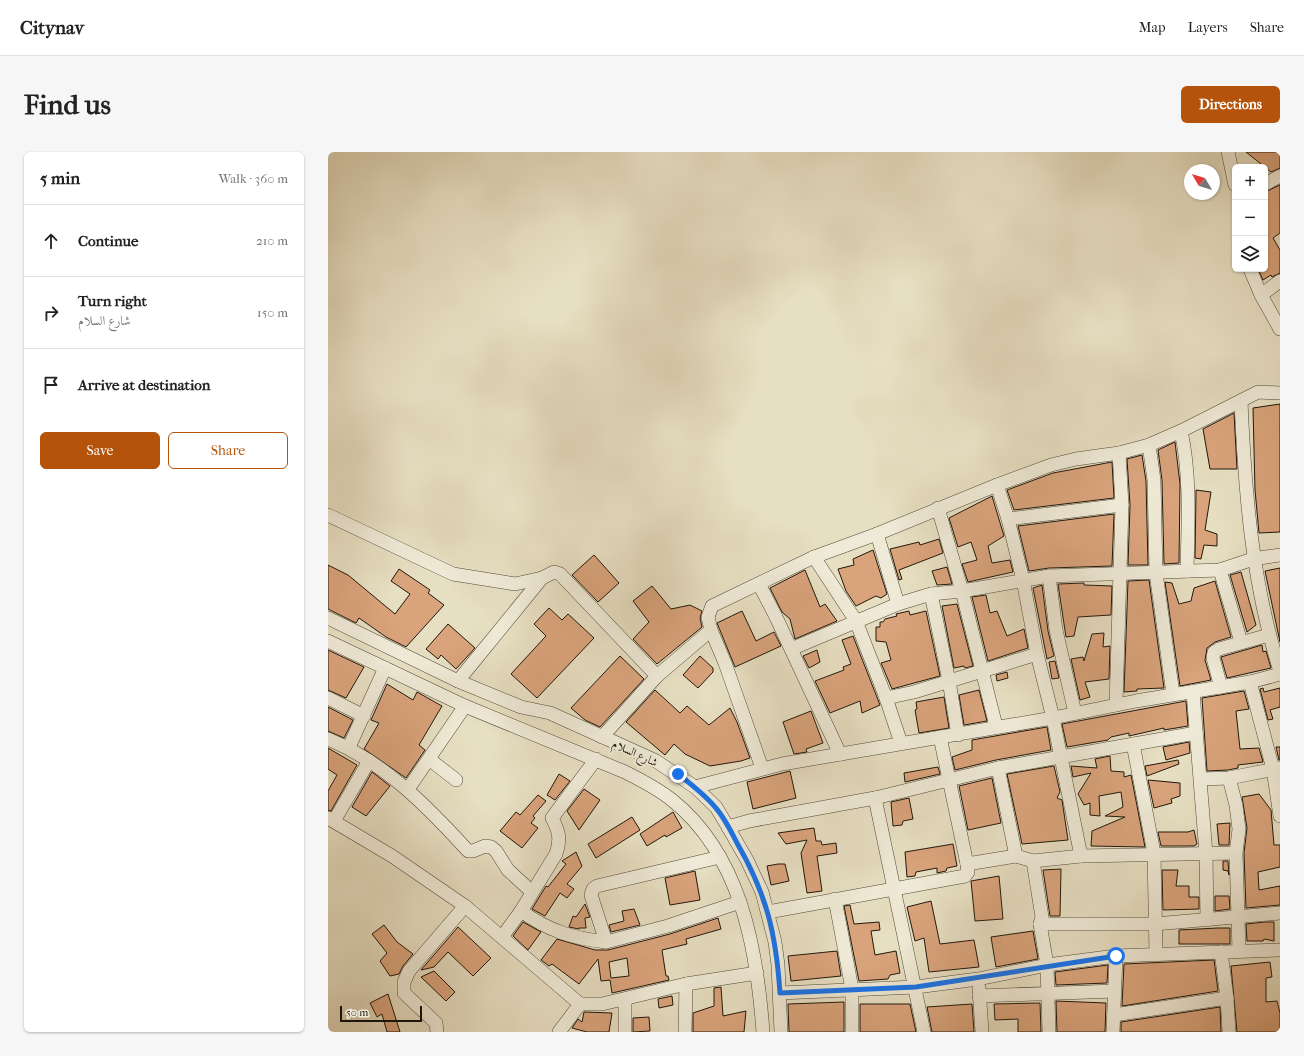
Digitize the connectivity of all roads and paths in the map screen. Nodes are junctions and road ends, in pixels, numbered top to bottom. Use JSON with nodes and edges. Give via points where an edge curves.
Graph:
{"nodes":[{"id":1,"x":1228,"y":152,"type":"edge"},
{"id":2,"x":1232,"y":171,"type":"edge"},
{"id":3,"x":1280,"y":176,"type":"edge"},
{"id":4,"x":1268,"y":182,"type":"edge"},
{"id":5,"x":1251,"y":272,"type":"edge"},
{"id":6,"x":1280,"y":282,"type":"edge"},
{"id":7,"x":1261,"y":295,"type":"junction"},
{"id":8,"x":1280,"y":329,"type":"edge"},
{"id":9,"x":1280,"y":393,"type":"edge"},
{"id":10,"x":1241,"y":401,"type":"junction"},
{"id":11,"x":1181,"y":431,"type":"junction"},
{"id":12,"x":1149,"y":445,"type":"junction"},
{"id":13,"x":1119,"y":453,"type":"junction"},
{"id":14,"x":997,"y":485,"type":"junction"},
{"id":15,"x":1122,"y":506,"type":"junction"},
{"id":16,"x":938,"y":508,"type":"junction"},
{"id":17,"x":328,"y":515,"type":"edge"},
{"id":18,"x":1008,"y":519,"type":"junction"},
{"id":19,"x":877,"y":534,"type":"junction"},
{"id":20,"x":1280,"y":555,"type":"edge"},
{"id":21,"x":814,"y":557,"type":"junction"},
{"id":22,"x":1253,"y":559,"type":"junction"},
{"id":23,"x":1220,"y":570,"type":"junction"},
{"id":24,"x":1187,"y":572,"type":"junction"},
{"id":25,"x":1156,"y":573,"type":"junction"},
{"id":26,"x":1120,"y":574,"type":"junction"},
{"id":27,"x":1049,"y":576,"type":"junction"},
{"id":28,"x":542,"y":578,"type":"junction"},
{"id":29,"x":1023,"y":580,"type":"junction"},
{"id":30,"x":759,"y":584,"type":"junction"},
{"id":31,"x":962,"y":590,"type":"junction"},
{"id":32,"x":931,"y":594,"type":"junction"},
{"id":33,"x":898,"y":604,"type":"junction"},
{"id":34,"x":328,"y":618,"type":"edge"},
{"id":35,"x":856,"y":621,"type":"junction"},
{"id":36,"x":710,"y":630,"type":"junction"},
{"id":37,"x":1268,"y":635,"type":"junction"},
{"id":38,"x":328,"y":641,"type":"edge"},
{"id":39,"x":1241,"y":642,"type":"junction"},
{"id":40,"x":791,"y":649,"type":"junction"},
{"id":41,"x":1037,"y":654,"type":"junction"},
{"id":42,"x":385,"y":668,"type":"junction"},
{"id":43,"x":982,"y":671,"type":"junction"},
{"id":44,"x":1280,"y":672,"type":"edge"},
{"id":45,"x":657,"y":676,"type":"junction"},
{"id":46,"x":458,"y":681,"type":"junction"},
{"id":47,"x":949,"y":681,"type":"junction"},
{"id":48,"x":1250,"y":682,"type":"junction"},
{"id":49,"x":1221,"y":687,"type":"junction"},
{"id":50,"x":1193,"y":692,"type":"junction"},
{"id":51,"x":1173,"y":694,"type":"junction"},
{"id":52,"x":328,"y":698,"type":"edge"},
{"id":53,"x":886,"y":698,"type":"junction"},
{"id":54,"x":1116,"y":705,"type":"junction"},
{"id":55,"x":465,"y":706,"type":"junction"},
{"id":56,"x":521,"y":707,"type":"junction"},
{"id":57,"x":1075,"y":713,"type":"junction"},
{"id":58,"x":364,"y":716,"type":"junction"},
{"id":59,"x":1053,"y":718,"type":"junction"},
{"id":60,"x":512,"y":725,"type":"junction"},
{"id":61,"x":996,"y":726,"type":"junction"},
{"id":62,"x":1196,"y":734,"type":"junction"},
{"id":63,"x":958,"y":735,"type":"junction"},
{"id":64,"x":940,"y":737,"type":"junction"},
{"id":65,"x":328,"y":738,"type":"edge"},
{"id":66,"x":602,"y":738,"type":"junction"},
{"id":67,"x":902,"y":743,"type":"junction"},
{"id":68,"x":1133,"y":744,"type":"junction"},
{"id":69,"x":349,"y":747,"type":"junction"},
{"id":70,"x":840,"y":754,"type":"junction"},
{"id":71,"x":1061,"y":758,"type":"junction"},
{"id":72,"x":429,"y":759,"type":"junction"},
{"id":73,"x":596,"y":759,"type":"junction"},
{"id":74,"x":369,"y":760,"type":"junction"},
{"id":75,"x":762,"y":768,"type":"junction"},
{"id":76,"x":998,"y":768,"type":"junction"},
{"id":77,"x":1276,"y":768,"type":"edge"},
{"id":78,"x":1229,"y":778,"type":"junction"},
{"id":79,"x":1201,"y":779,"type":"junction"},
{"id":80,"x":456,"y":780,"type":"dead end"},
{"id":81,"x":949,"y":781,"type":"junction"},
{"id":82,"x":695,"y":787,"type":"junction"},
{"id":83,"x":408,"y":789,"type":"junction"},
{"id":84,"x":875,"y":798,"type":"junction"},
{"id":85,"x":1280,"y":816,"type":"edge"},
{"id":86,"x":331,"y":820,"type":"edge"},
{"id":87,"x":728,"y":827,"type":"junction"},
{"id":88,"x":1154,"y":853,"type":"junction"},
{"id":89,"x":1236,"y":853,"type":"junction"},
{"id":90,"x":1206,"y":854,"type":"junction"},
{"id":91,"x":1016,"y":856,"type":"junction"},
{"id":92,"x":1081,"y":856,"type":"junction"},
{"id":93,"x":720,"y":858,"type":"junction"},
{"id":94,"x":1033,"y":861,"type":"junction"},
{"id":95,"x":967,"y":864,"type":"junction"},
{"id":96,"x":895,"y":889,"type":"junction"},
{"id":97,"x":532,"y":892,"type":"junction"},
{"id":98,"x":835,"y":899,"type":"junction"},
{"id":99,"x":740,"y":902,"type":"junction"},
{"id":100,"x":465,"y":906,"type":"junction"},
{"id":101,"x":521,"y":911,"type":"junction"},
{"id":102,"x":768,"y":912,"type":"junction"},
{"id":103,"x":1280,"y":913,"type":"edge"},
{"id":104,"x":1237,"y":916,"type":"junction"},
{"id":105,"x":1207,"y":920,"type":"junction"},
{"id":106,"x":1040,"y":924,"type":"junction"},
{"id":107,"x":1155,"y":924,"type":"junction"},
{"id":108,"x":502,"y":937,"type":"junction"},
{"id":109,"x":606,"y":942,"type":"junction"},
{"id":110,"x":1280,"y":950,"type":"edge"},
{"id":111,"x":1239,"y":951,"type":"junction"},
{"id":112,"x":1221,"y":952,"type":"junction"},
{"id":113,"x":1156,"y":953,"type":"junction"},
{"id":114,"x":1116,"y":956,"type":"junction"},
{"id":115,"x":1047,"y":965,"type":"junction"},
{"id":116,"x":757,"y":973,"type":"junction"},
{"id":117,"x":978,"y":978,"type":"junction"},
{"id":118,"x":686,"y":984,"type":"junction"},
{"id":119,"x":916,"y":987,"type":"junction"},
{"id":120,"x":852,"y":989,"type":"junction"},
{"id":121,"x":1114,"y":990,"type":"junction"},
{"id":122,"x":1048,"y":992,"type":"junction"},
{"id":123,"x":780,"y":993,"type":"junction"},
{"id":124,"x":979,"y":996,"type":"junction"},
{"id":125,"x":1227,"y":998,"type":"junction"},
{"id":126,"x":625,"y":1000,"type":"junction"},
{"id":127,"x":580,"y":1004,"type":"junction"},
{"id":128,"x":1114,"y":1015,"type":"junction"},
{"id":129,"x":437,"y":1032,"type":"edge"},
{"id":130,"x":559,"y":1032,"type":"edge"},
{"id":131,"x":625,"y":1032,"type":"edge"},
{"id":132,"x":685,"y":1032,"type":"edge"},
{"id":133,"x":763,"y":1032,"type":"edge"},
{"id":134,"x":781,"y":1032,"type":"edge"},
{"id":135,"x":852,"y":1032,"type":"edge"},
{"id":136,"x":924,"y":1032,"type":"edge"},
{"id":137,"x":982,"y":1032,"type":"edge"},
{"id":138,"x":1049,"y":1032,"type":"edge"},
{"id":139,"x":1113,"y":1032,"type":"edge"},
{"id":140,"x":1229,"y":1032,"type":"edge"}],
"edges":[{"from":1,"to":2,"type":"street"},
{"from":3,"to":4,"type":"street"},
{"from":5,"to":7,"type":"street"},
{"from":6,"to":7,"type":"street"},
{"from":7,"to":8,"type":"street"},
{"from":9,"to":10,"type":"street","via":[[1258,392]]},
{"from":10,"to":11,"type":"street"},
{"from":10,"to":22,"type":"street"},
{"from":11,"to":12,"type":"street"},
{"from":11,"to":24,"type":"street","via":[[1187,456]]},
{"from":12,"to":13,"type":"street"},
{"from":12,"to":25,"type":"street","via":[[1154,480]]},
{"from":13,"to":14,"type":"street","via":[[1051,465]]},
{"from":13,"to":15,"type":"street"},
{"from":14,"to":16,"type":"street"},
{"from":14,"to":18,"type":"street"},
{"from":15,"to":18,"type":"street"},
{"from":15,"to":26,"type":"street"},
{"from":16,"to":19,"type":"street"},
{"from":16,"to":31,"type":"street"},
{"from":17,"to":28,"type":"street","via":[[453,574],[515,584]]},
{"from":18,"to":29,"type":"street"},
{"from":19,"to":21,"type":"street"},
{"from":19,"to":33,"type":"street"},
{"from":20,"to":22,"type":"street"},
{"from":21,"to":30,"type":"street"},
{"from":21,"to":35,"type":"street"},
{"from":22,"to":23,"type":"street"},
{"from":22,"to":37,"type":"street"},
{"from":23,"to":24,"type":"street"},
{"from":23,"to":39,"type":"street"},
{"from":24,"to":25,"type":"street"},
{"from":25,"to":26,"type":"street"},
{"from":25,"to":51,"type":"street"},
{"from":26,"to":27,"type":"street"},
{"from":26,"to":54,"type":"street"},
{"from":27,"to":29,"type":"street"},
{"from":27,"to":57,"type":"street","via":[[1056,630]]},
{"from":28,"to":45,"type":"street","via":[[554,572],[560,574]]},
{"from":28,"to":46,"type":"street"},
{"from":29,"to":31,"type":"street"},
{"from":29,"to":41,"type":"street"},
{"from":30,"to":36,"type":"street","via":[[712,606],[708,617]]},
{"from":30,"to":40,"type":"street"},
{"from":31,"to":32,"type":"street"},
{"from":31,"to":43,"type":"street"},
{"from":32,"to":33,"type":"street"},
{"from":32,"to":47,"type":"street"},
{"from":33,"to":35,"type":"street"},
{"from":34,"to":46,"type":"street","name":"شارع السلام"},
{"from":35,"to":40,"type":"street"},
{"from":35,"to":53,"type":"street"},
{"from":36,"to":45,"type":"street"},
{"from":36,"to":75,"type":"street","via":[[725,663]]},
{"from":37,"to":39,"type":"street"},
{"from":37,"to":44,"type":"street"},
{"from":38,"to":42,"type":"street","name":"شارع السلام"},
{"from":39,"to":49,"type":"street","via":[[1214,652],[1213,658]]},
{"from":40,"to":70,"type":"street"},
{"from":41,"to":43,"type":"street"},
{"from":41,"to":59,"type":"street"},
{"from":42,"to":55,"type":"street","name":"شارع السلام"},
{"from":42,"to":58,"type":"street"},
{"from":43,"to":47,"type":"street"},
{"from":43,"to":61,"type":"street"},
{"from":44,"to":48,"type":"street"},
{"from":45,"to":66,"type":"street"},
{"from":46,"to":56,"type":"street","name":"شارع السلام"},
{"from":47,"to":53,"type":"street"},
{"from":47,"to":63,"type":"street"},
{"from":48,"to":49,"type":"street"},
{"from":48,"to":77,"type":"street"},
{"from":49,"to":50,"type":"street"},
{"from":50,"to":51,"type":"street"},
{"from":50,"to":62,"type":"street"},
{"from":51,"to":54,"type":"street"},
{"from":52,"to":58,"type":"street"},
{"from":53,"to":67,"type":"street"},
{"from":54,"to":57,"type":"street"},
{"from":55,"to":60,"type":"street","name":"شارع السلام"},
{"from":55,"to":72,"type":"street"},
{"from":56,"to":60,"type":"street"},
{"from":56,"to":66,"type":"street","name":"شارع السلام","via":[[550,713]]},
{"from":57,"to":59,"type":"street"},
{"from":58,"to":69,"type":"street"},
{"from":59,"to":61,"type":"street"},
{"from":59,"to":71,"type":"street"},
{"from":60,"to":73,"type":"street","name":"شارع السلام"},
{"from":61,"to":63,"type":"street"},
{"from":62,"to":68,"type":"street"},
{"from":62,"to":79,"type":"street"},
{"from":63,"to":64,"type":"street"},
{"from":64,"to":67,"type":"street"},
{"from":64,"to":81,"type":"street"},
{"from":65,"to":69,"type":"street"},
{"from":66,"to":82,"type":"street","name":"شارع السلام","via":[[656,761]]},
{"from":67,"to":70,"type":"street"},
{"from":68,"to":71,"type":"street"},
{"from":68,"to":88,"type":"street"},
{"from":69,"to":74,"type":"street"},
{"from":70,"to":75,"type":"street"},
{"from":71,"to":76,"type":"street"},
{"from":71,"to":92,"type":"street"},
{"from":72,"to":80,"type":"street"},
{"from":72,"to":83,"type":"street"},
{"from":73,"to":93,"type":"street","name":"شارع السلام","via":[[650,784],[672,801],[698,827]]},
{"from":73,"to":97,"type":"street","via":[[552,818],[560,831],[560,844]]},
{"from":74,"to":83,"type":"street"},
{"from":74,"to":86,"type":"street"},
{"from":75,"to":82,"type":"street"},
{"from":76,"to":81,"type":"street"},
{"from":76,"to":91,"type":"street"},
{"from":77,"to":78,"type":"street"},
{"from":77,"to":85,"type":"street"},
{"from":78,"to":79,"type":"street"},
{"from":78,"to":89,"type":"street","via":[[1239,830]]},
{"from":79,"to":90,"type":"street"},
{"from":81,"to":84,"type":"street"},
{"from":81,"to":95,"type":"street"},
{"from":82,"to":87,"type":"street","name":"شارع السلام","via":[[716,807]]},
{"from":83,"to":97,"type":"street","via":[[468,851],[491,847],[508,870]]},
{"from":84,"to":87,"type":"street"},
{"from":84,"to":96,"type":"street"},
{"from":86,"to":100,"type":"street","via":[[392,856]]},
{"from":87,"to":102,"type":"street","name":"شارع السلام","via":[[747,860]]},
{"from":88,"to":90,"type":"street"},
{"from":88,"to":92,"type":"street"},
{"from":88,"to":107,"type":"street"},
{"from":89,"to":90,"type":"street"},
{"from":89,"to":104,"type":"street"},
{"from":90,"to":105,"type":"street"},
{"from":91,"to":94,"type":"street"},
{"from":91,"to":95,"type":"street"},
{"from":92,"to":94,"type":"street"},
{"from":93,"to":99,"type":"street","name":"شارع السلام"},
{"from":93,"to":109,"type":"street","via":[[597,886],[591,895]]},
{"from":94,"to":106,"type":"street","via":[[1042,917]]},
{"from":95,"to":96,"type":"street","via":[[968,872],[965,876]]},
{"from":96,"to":98,"type":"street"},
{"from":96,"to":119,"type":"street"},
{"from":97,"to":101,"type":"street"},
{"from":98,"to":102,"type":"street"},
{"from":98,"to":120,"type":"street"},
{"from":99,"to":109,"type":"street","via":[[668,926]]},
{"from":99,"to":116,"type":"street","name":"شارع السلام","via":[[753,945]]},
{"from":100,"to":108,"type":"street"},
{"from":100,"to":129,"type":"street","via":[[409,971],[404,982],[404,993],[436,1024]]},
{"from":101,"to":108,"type":"street"},
{"from":101,"to":109,"type":"street","via":[[558,933],[582,940]]},
{"from":102,"to":123,"type":"street","name":"شارع السلام","via":[[775,942]]},
{"from":103,"to":104,"type":"street"},
{"from":104,"to":105,"type":"street"},
{"from":104,"to":111,"type":"street"},
{"from":105,"to":107,"type":"street"},
{"from":106,"to":107,"type":"street"},
{"from":106,"to":115,"type":"street"},
{"from":107,"to":113,"type":"street"},
{"from":108,"to":127,"type":"street"},
{"from":110,"to":111,"type":"street"},
{"from":111,"to":112,"type":"street"},
{"from":112,"to":113,"type":"street"},
{"from":112,"to":125,"type":"street"},
{"from":113,"to":114,"type":"street"},
{"from":114,"to":115,"type":"street"},
{"from":114,"to":121,"type":"street"},
{"from":115,"to":117,"type":"street"},
{"from":115,"to":122,"type":"street"},
{"from":116,"to":118,"type":"street"},
{"from":116,"to":133,"type":"street","name":"شارع السلام"},
{"from":117,"to":119,"type":"street"},
{"from":117,"to":124,"type":"street"},
{"from":118,"to":126,"type":"street"},
{"from":118,"to":132,"type":"street"},
{"from":119,"to":120,"type":"street"},
{"from":119,"to":136,"type":"street"},
{"from":120,"to":123,"type":"street"},
{"from":120,"to":135,"type":"street"},
{"from":121,"to":122,"type":"street"},
{"from":121,"to":128,"type":"street"},
{"from":122,"to":124,"type":"street"},
{"from":122,"to":138,"type":"street"},
{"from":123,"to":134,"type":"street","name":"شارع السلام"},
{"from":124,"to":137,"type":"street"},
{"from":125,"to":128,"type":"street"},
{"from":125,"to":140,"type":"street"},
{"from":126,"to":127,"type":"street","via":[[592,1005]]},
{"from":126,"to":131,"type":"street"},
{"from":127,"to":130,"type":"street"},
{"from":128,"to":139,"type":"street"}]}
